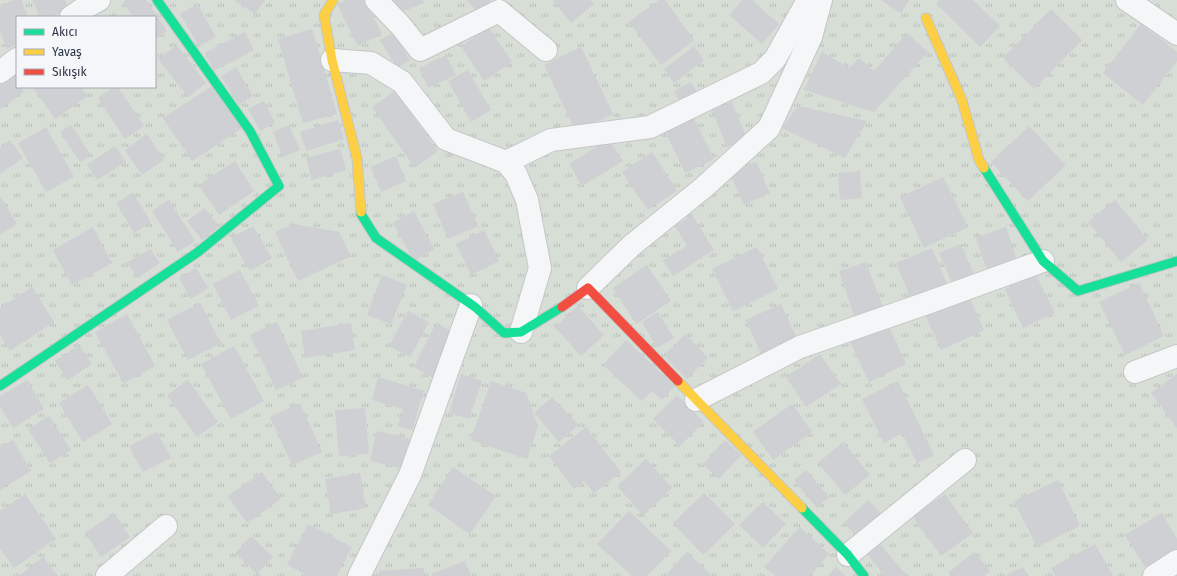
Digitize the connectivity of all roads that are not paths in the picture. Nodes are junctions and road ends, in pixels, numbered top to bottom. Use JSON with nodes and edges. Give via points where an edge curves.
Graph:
{"nodes":[{"id":1,"x":99,"y":0,"type":"edge"},
{"id":2,"x":157,"y":0,"type":"edge"},
{"id":3,"x":333,"y":0,"type":"edge"},
{"id":4,"x":376,"y":0,"type":"edge"},
{"id":5,"x":808,"y":0,"type":"edge"},
{"id":6,"x":821,"y":0,"type":"edge"},
{"id":7,"x":1127,"y":0,"type":"edge"},
{"id":8,"x":72,"y":16,"type":"edge"},
{"id":9,"x":926,"y":18,"type":"dead end"},
{"id":10,"x":1177,"y":34,"type":"edge"},
{"id":11,"x":546,"y":50,"type":"dead end"},
{"id":12,"x":16,"y":60,"type":"edge"},
{"id":13,"x":332,"y":60,"type":"junction"},
{"id":14,"x":0,"y":72,"type":"edge"},
{"id":15,"x":506,"y":162,"type":"junction"},
{"id":16,"x":1043,"y":260,"type":"junction"},
{"id":17,"x":1177,"y":261,"type":"edge"},
{"id":18,"x":588,"y":288,"type":"junction"},
{"id":19,"x":471,"y":305,"type":"junction"},
{"id":20,"x":522,"y":332,"type":"junction"},
{"id":21,"x":1177,"y":356,"type":"edge"},
{"id":22,"x":1134,"y":372,"type":"dead end"},
{"id":23,"x":0,"y":386,"type":"edge"},
{"id":24,"x":696,"y":400,"type":"junction"},
{"id":25,"x":966,"y":460,"type":"dead end"},
{"id":26,"x":166,"y":526,"type":"dead end"},
{"id":27,"x":848,"y":555,"type":"junction"},
{"id":28,"x":1177,"y":561,"type":"edge"},
{"id":29,"x":107,"y":576,"type":"edge"},
{"id":30,"x":359,"y":576,"type":"edge"},
{"id":31,"x":864,"y":576,"type":"edge"},
{"id":32,"x":1154,"y":576,"type":"edge"}],
"edges":[{"from":1,"to":8,"type":"street"},
{"from":2,"to":23,"type":"street","via":[[250,131],[279,186],[198,252]]},
{"from":3,"to":13,"type":"street","via":[[324,15]]},
{"from":4,"to":11,"type":"street","via":[[420,50],[499,11]]},
{"from":5,"to":15,"type":"street","via":[[775,59],[761,73],[650,127],[551,140]]},
{"from":6,"to":18,"type":"street","via":[[811,37],[769,128],[703,188],[630,246]]},
{"from":7,"to":10,"type":"street"},
{"from":9,"to":16,"type":"street","via":[[962,100],[979,160]]},
{"from":12,"to":14,"type":"street"},
{"from":13,"to":15,"type":"street","via":[[371,63],[402,82],[446,139]]},
{"from":13,"to":19,"type":"street","via":[[357,158],[361,214],[376,238]]},
{"from":15,"to":20,"type":"street","via":[[516,174],[527,200],[540,268]]},
{"from":16,"to":17,"type":"street","via":[[1078,291]]},
{"from":16,"to":24,"type":"street","via":[[800,347]]},
{"from":18,"to":20,"type":"street"},
{"from":18,"to":24,"type":"street"},
{"from":19,"to":20,"type":"street","via":[[504,333]]},
{"from":19,"to":30,"type":"street","via":[[410,475]]},
{"from":21,"to":22,"type":"street"},
{"from":24,"to":27,"type":"street"},
{"from":25,"to":27,"type":"street"},
{"from":26,"to":29,"type":"street"},
{"from":27,"to":31,"type":"street"},
{"from":28,"to":32,"type":"street"}]}
